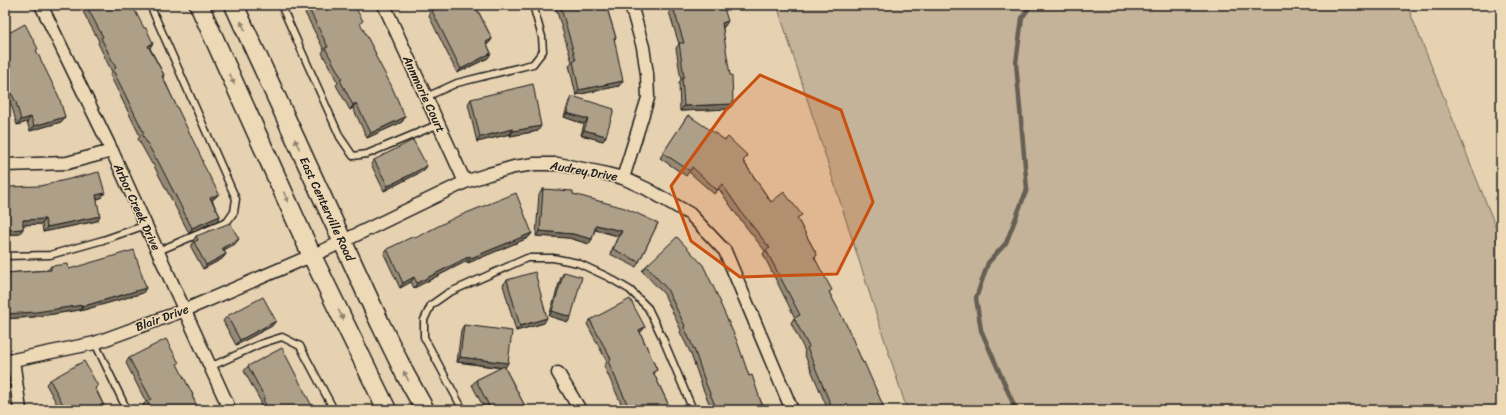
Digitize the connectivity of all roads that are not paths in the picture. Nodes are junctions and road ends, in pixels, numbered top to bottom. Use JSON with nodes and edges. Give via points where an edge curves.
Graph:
{"nodes":[{"id":1,"x":41,"y":5,"type":"edge"},
{"id":2,"x":150,"y":5,"type":"edge"},
{"id":3,"x":199,"y":5,"type":"edge"},
{"id":4,"x":234,"y":5,"type":"edge"},
{"id":5,"x":281,"y":5,"type":"edge"},
{"id":6,"x":384,"y":5,"type":"edge"},
{"id":7,"x":533,"y":5,"type":"edge"},
{"id":8,"x":631,"y":5,"type":"edge"},
{"id":9,"x":426,"y":97,"type":"junction"},
{"id":10,"x":439,"y":124,"type":"junction"},
{"id":11,"x":112,"y":151,"type":"junction"},
{"id":12,"x":6,"y":163,"type":"edge"},
{"id":13,"x":623,"y":178,"type":"junction"},
{"id":14,"x":465,"y":182,"type":"junction"},
{"id":15,"x":146,"y":225,"type":"junction"},
{"id":16,"x":343,"y":242,"type":"junction"},
{"id":17,"x":158,"y":251,"type":"junction"},
{"id":18,"x":5,"y":256,"type":"edge"},
{"id":19,"x":312,"y":256,"type":"junction"},
{"id":20,"x":185,"y":310,"type":"junction"},
{"id":21,"x":96,"y":343,"type":"junction"},
{"id":22,"x":9,"y":359,"type":"edge"},
{"id":23,"x":210,"y":367,"type":"junction"},
{"id":24,"x":558,"y":373,"type":"dead end"},
{"id":25,"x":20,"y":410,"type":"edge"},
{"id":26,"x":127,"y":410,"type":"edge"},
{"id":27,"x":230,"y":410,"type":"edge"},
{"id":28,"x":334,"y":410,"type":"edge"},
{"id":29,"x":387,"y":410,"type":"edge"},
{"id":30,"x":425,"y":410,"type":"edge"},
{"id":31,"x":464,"y":410,"type":"edge"},
{"id":32,"x":580,"y":410,"type":"edge"},
{"id":33,"x":693,"y":410,"type":"edge"},
{"id":34,"x":792,"y":410,"type":"edge"}],
"edges":[{"from":1,"to":11,"type":"street","name":"Arbor Creek Drive"},
{"from":2,"to":17,"type":"lane","via":[[236,199],[234,212],[227,222]]},
{"from":3,"to":19,"type":"main road","one_way":true},
{"from":16,"to":4,"type":"main road","name":"East Centerville Road","one_way":true},
{"from":5,"to":10,"type":"lane","via":[[340,137],[353,156],[367,154]]},
{"from":6,"to":9,"type":"street","name":"Annmarie Court"},
{"from":7,"to":9,"type":"lane","via":[[543,51],[533,64],[457,83]]},
{"from":8,"to":13,"type":"street","via":[[647,74],[648,98]]},
{"from":9,"to":10,"type":"street","name":"Annmarie Court"},
{"from":10,"to":14,"type":"street","name":"Annmarie Court"},
{"from":11,"to":12,"type":"street","via":[[67,163]]},
{"from":11,"to":15,"type":"street","name":"Arbor Creek Drive"},
{"from":13,"to":14,"type":"street","name":"Audrey Drive","via":[[558,164],[535,164]]},
{"from":13,"to":34,"type":"street","name":"Audrey Drive","via":[[690,214],[725,252]]},
{"from":14,"to":16,"type":"street","name":"Audrey Drive"},
{"from":15,"to":17,"type":"street","name":"Arbor Creek Drive"},
{"from":15,"to":18,"type":"lane","via":[[50,255]]},
{"from":16,"to":19,"type":"street","name":"Audrey Drive"},
{"from":30,"to":16,"type":"main road","name":"East Centerville Road","one_way":true,"via":[[380,323]]},
{"from":17,"to":20,"type":"street","name":"Arbor Creek Drive"},
{"from":19,"to":20,"type":"street","name":"Blair Drive"},
{"from":19,"to":29,"type":"main road","one_way":true},
{"from":20,"to":21,"type":"street","name":"Blair Drive"},
{"from":20,"to":23,"type":"street","name":"Arbor Creek Drive"},
{"from":21,"to":22,"type":"street","name":"Blair Drive"},
{"from":21,"to":26,"type":"lane"},
{"from":22,"to":25,"type":"street"},
{"from":23,"to":27,"type":"street","name":"Arbor Creek Drive"},
{"from":23,"to":28,"type":"lane","via":[[260,344],[282,338],[300,346]]},
{"from":24,"to":32,"type":"street"},
{"from":31,"to":33,"type":"lane","via":[[424,337],[424,320],[431,305],[448,293],[528,258],[553,258],[578,263],[630,290],[648,308]]}]}
